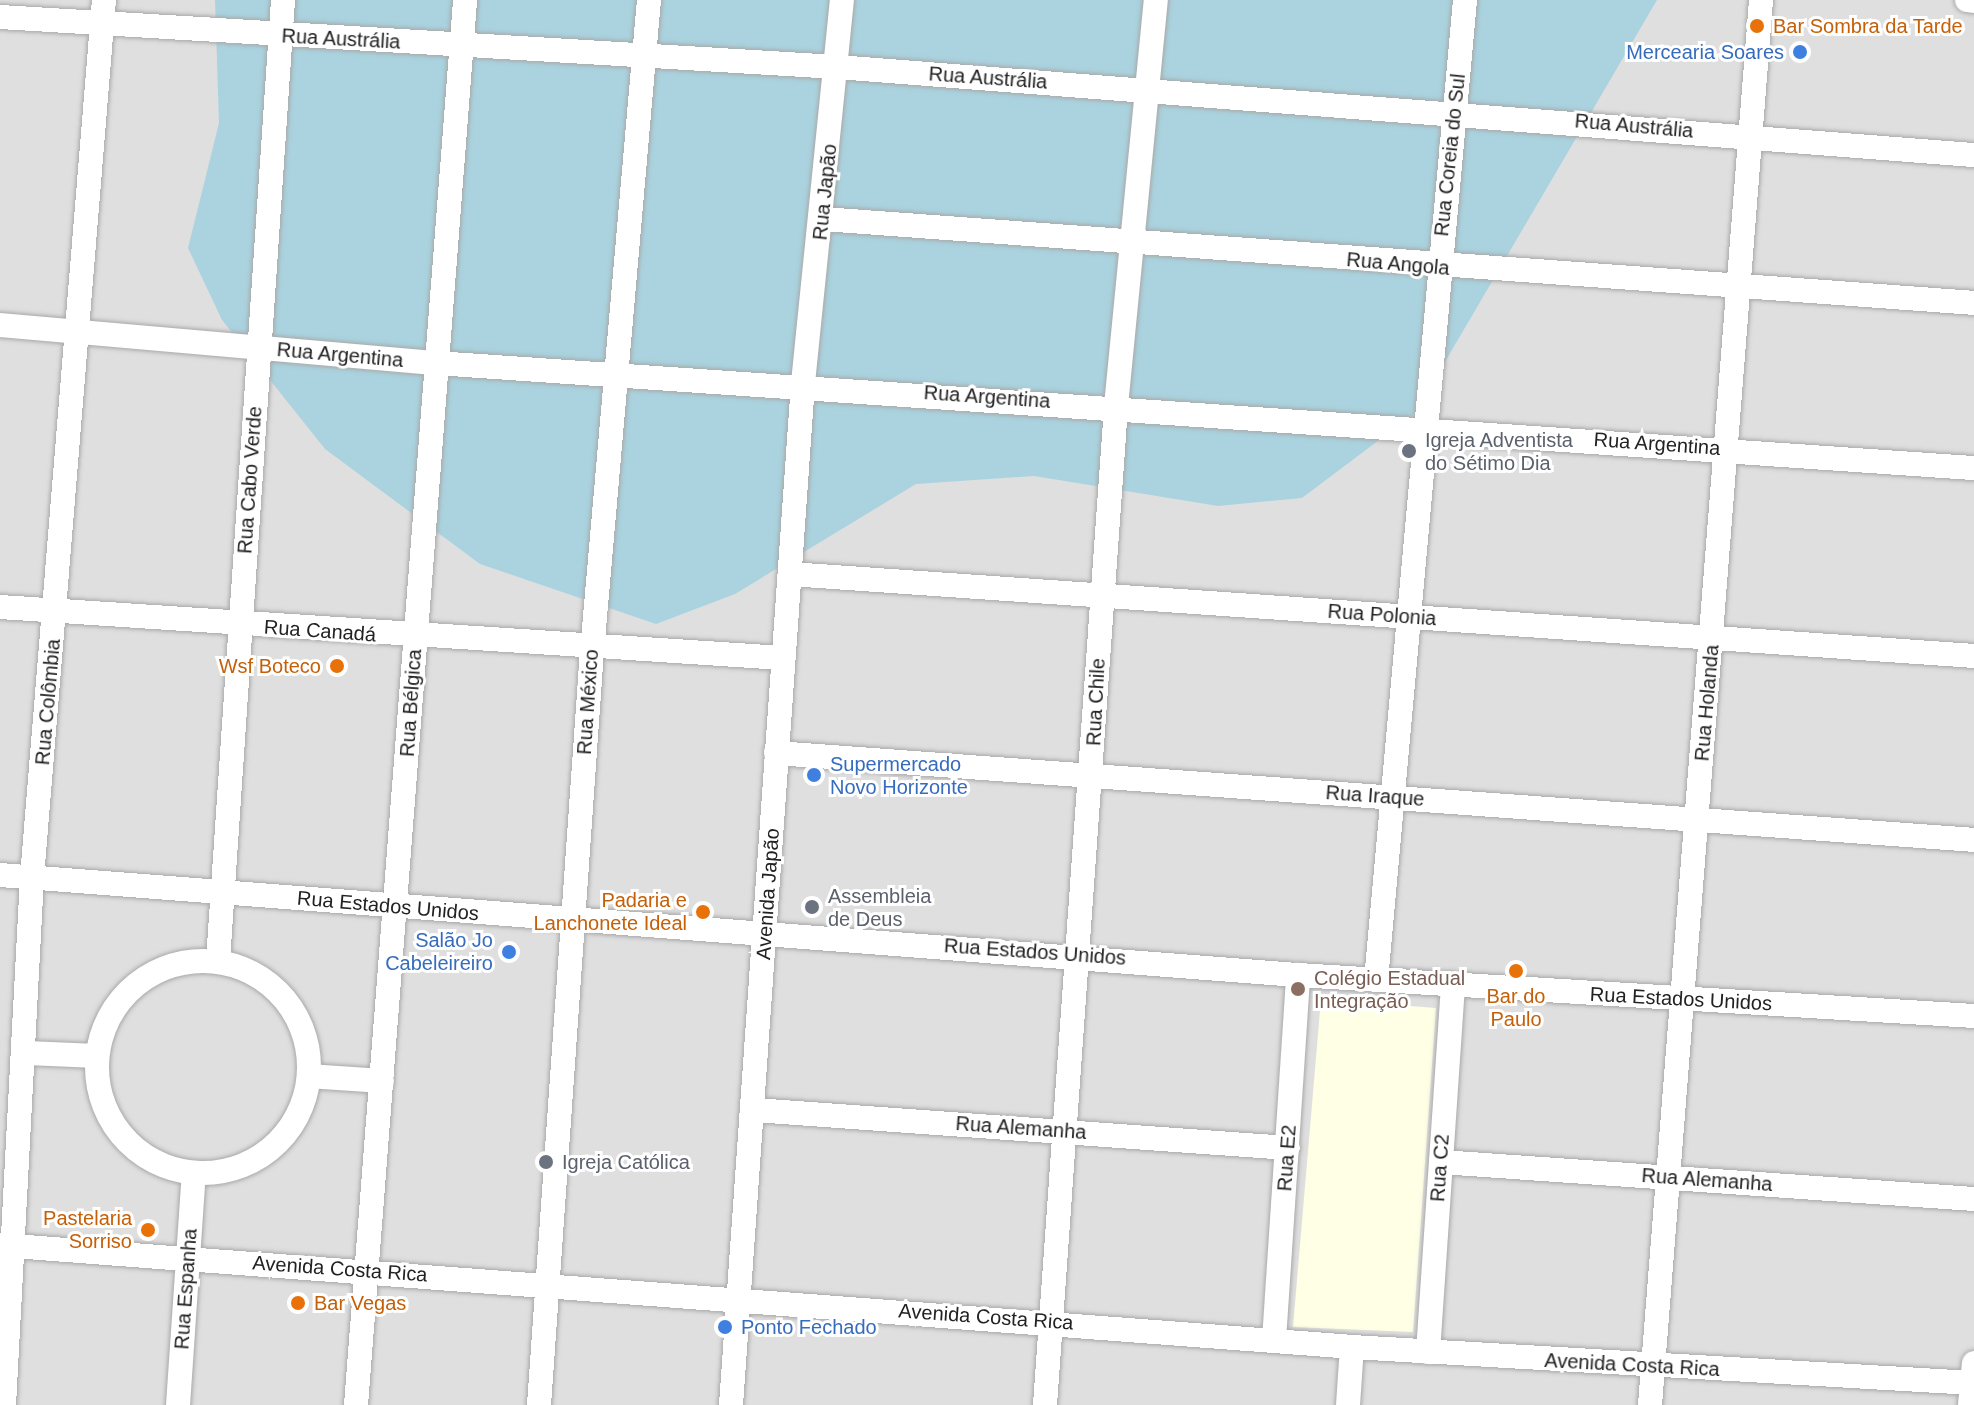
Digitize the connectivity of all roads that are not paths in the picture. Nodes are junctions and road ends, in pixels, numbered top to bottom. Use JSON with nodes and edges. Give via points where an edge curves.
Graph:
{"nodes":[{"id":1,"x":104,"y":0,"type":"edge"},
{"id":2,"x":283,"y":0,"type":"edge"},
{"id":3,"x":465,"y":0,"type":"edge"},
{"id":4,"x":649,"y":0,"type":"edge"},
{"id":5,"x":842,"y":0,"type":"edge"},
{"id":6,"x":1156,"y":0,"type":"edge"},
{"id":7,"x":1465,"y":0,"type":"edge"},
{"id":8,"x":1761,"y":0,"type":"edge"},
{"id":9,"x":1967,"y":0,"type":"edge"},
{"id":10,"x":1974,"y":1,"type":"edge"},
{"id":11,"x":0,"y":17,"type":"edge"},
{"id":12,"x":102,"y":25,"type":"junction"},
{"id":13,"x":280,"y":36,"type":"junction"},
{"id":14,"x":460,"y":46,"type":"junction"},
{"id":15,"x":644,"y":57,"type":"junction"},
{"id":16,"x":837,"y":67,"type":"junction"},
{"id":17,"x":1147,"y":90,"type":"junction"},
{"id":18,"x":1455,"y":112,"type":"junction"},
{"id":19,"x":1749,"y":135,"type":"junction"},
{"id":20,"x":1974,"y":155,"type":"edge"},
{"id":21,"x":823,"y":219,"type":"junction"},
{"id":22,"x":1131,"y":242,"type":"junction"},
{"id":23,"x":1439,"y":268,"type":"junction"},
{"id":24,"x":1735,"y":288,"type":"junction"},
{"id":25,"x":1974,"y":303,"type":"edge"},
{"id":26,"x":0,"y":325,"type":"edge"},
{"id":27,"x":80,"y":331,"type":"junction"},
{"id":28,"x":259,"y":349,"type":"junction"},
{"id":29,"x":436,"y":363,"type":"junction"},
{"id":30,"x":614,"y":373,"type":"junction"},
{"id":31,"x":803,"y":383,"type":"junction"},
{"id":32,"x":1116,"y":406,"type":"junction"},
{"id":33,"x":1426,"y":427,"type":"junction"},
{"id":34,"x":1723,"y":449,"type":"junction"},
{"id":35,"x":1974,"y":468,"type":"edge"},
{"id":36,"x":790,"y":574,"type":"junction"},
{"id":37,"x":1102,"y":595,"type":"junction"},
{"id":38,"x":0,"y":607,"type":"edge"},
{"id":39,"x":57,"y":611,"type":"junction"},
{"id":40,"x":1412,"y":618,"type":"junction"},
{"id":41,"x":240,"y":625,"type":"junction"},
{"id":42,"x":416,"y":638,"type":"junction"},
{"id":43,"x":1713,"y":638,"type":"junction"},
{"id":44,"x":592,"y":651,"type":"junction"},
{"id":45,"x":1974,"y":656,"type":"edge"},
{"id":46,"x":783,"y":658,"type":"junction"},
{"id":47,"x":776,"y":753,"type":"junction"},
{"id":48,"x":1091,"y":777,"type":"junction"},
{"id":49,"x":1396,"y":797,"type":"junction"},
{"id":50,"x":1696,"y":821,"type":"junction"},
{"id":51,"x":1974,"y":840,"type":"edge"},
{"id":52,"x":0,"y":875,"type":"edge"},
{"id":53,"x":32,"y":877,"type":"junction"},
{"id":54,"x":221,"y":891,"type":"junction"},
{"id":55,"x":397,"y":909,"type":"junction"},
{"id":56,"x":573,"y":920,"type":"junction"},
{"id":57,"x":765,"y":933,"type":"junction"},
{"id":58,"x":1079,"y":955,"type":"junction"},
{"id":59,"x":218,"y":961,"type":"junction"},
{"id":60,"x":1298,"y":975,"type":"junction"},
{"id":61,"x":1376,"y":980,"type":"junction"},
{"id":62,"x":1453,"y":985,"type":"junction"},
{"id":63,"x":1682,"y":999,"type":"junction"},
{"id":64,"x":1974,"y":1016,"type":"edge"},
{"id":65,"x":27,"y":1053,"type":"junction"},
{"id":66,"x":97,"y":1056,"type":"junction"},
{"id":67,"x":309,"y":1076,"type":"junction"},
{"id":68,"x":382,"y":1081,"type":"junction"},
{"id":69,"x":754,"y":1110,"type":"junction"},
{"id":70,"x":1064,"y":1130,"type":"junction"},
{"id":71,"x":1288,"y":1148,"type":"junction"},
{"id":72,"x":1441,"y":1162,"type":"junction"},
{"id":73,"x":194,"y":1173,"type":"junction"},
{"id":74,"x":1670,"y":1178,"type":"junction"},
{"id":75,"x":1974,"y":1199,"type":"edge"},
{"id":76,"x":7,"y":1246,"type":"edge"},
{"id":77,"x":190,"y":1258,"type":"junction"},
{"id":78,"x":365,"y":1272,"type":"junction"},
{"id":79,"x":548,"y":1285,"type":"junction"},
{"id":80,"x":741,"y":1299,"type":"junction"},
{"id":81,"x":1051,"y":1322,"type":"junction"},
{"id":82,"x":1274,"y":1340,"type":"junction"},
{"id":83,"x":1352,"y":1347,"type":"junction"},
{"id":84,"x":1428,"y":1352,"type":"junction"},
{"id":85,"x":1652,"y":1367,"type":"junction"},
{"id":86,"x":1972,"y":1384,"type":"edge"},
{"id":87,"x":4,"y":1405,"type":"edge"},
{"id":88,"x":178,"y":1405,"type":"edge"},
{"id":89,"x":356,"y":1405,"type":"edge"},
{"id":90,"x":539,"y":1405,"type":"edge"},
{"id":91,"x":731,"y":1405,"type":"edge"},
{"id":92,"x":1045,"y":1405,"type":"edge"},
{"id":93,"x":1348,"y":1405,"type":"edge"},
{"id":94,"x":1650,"y":1405,"type":"edge"}],
"edges":[{"from":1,"to":12,"type":"street","name":"Rua Colômbia"},
{"from":2,"to":13,"type":"street","name":"Rua Cabo Verde"},
{"from":3,"to":14,"type":"street","name":"Rua Bélgica"},
{"from":4,"to":15,"type":"street","name":"Rua México"},
{"from":5,"to":16,"type":"street","name":"Rua Japão"},
{"from":6,"to":17,"type":"street","name":"Rua Chile"},
{"from":7,"to":18,"type":"street","name":"Rua Coreia do Sul"},
{"from":8,"to":19,"type":"street","name":"Rua Holanda"},
{"from":9,"to":10,"type":"street"},
{"from":11,"to":12,"type":"street","name":"Rua Austrália"},
{"from":12,"to":13,"type":"street","name":"Rua Austrália"},
{"from":12,"to":27,"type":"street","name":"Rua Colômbia"},
{"from":13,"to":14,"type":"street","name":"Rua Austrália"},
{"from":13,"to":28,"type":"street","name":"Rua Cabo Verde"},
{"from":14,"to":15,"type":"street","name":"Rua Austrália"},
{"from":14,"to":29,"type":"street","name":"Rua Bélgica"},
{"from":15,"to":16,"type":"street","name":"Rua Austrália"},
{"from":15,"to":30,"type":"street","name":"Rua México"},
{"from":16,"to":17,"type":"street","name":"Rua Austrália"},
{"from":16,"to":21,"type":"street","name":"Rua Japão"},
{"from":17,"to":18,"type":"street","name":"Rua Austrália"},
{"from":17,"to":22,"type":"street","name":"Rua Chile"},
{"from":18,"to":19,"type":"street","name":"Rua Austrália"},
{"from":18,"to":23,"type":"street","name":"Rua Coreia do Sul"},
{"from":19,"to":20,"type":"street","name":"Rua Austrália"},
{"from":19,"to":24,"type":"street","name":"Rua Holanda"},
{"from":21,"to":22,"type":"street","name":"Rua Angola"},
{"from":21,"to":31,"type":"street","name":"Rua Japão"},
{"from":22,"to":23,"type":"street","name":"Rua Angola"},
{"from":22,"to":32,"type":"street","name":"Rua Chile"},
{"from":23,"to":24,"type":"street","name":"Rua Angola"},
{"from":23,"to":33,"type":"street","name":"Rua Coreia do Sul"},
{"from":24,"to":25,"type":"street","name":"Rua Angola"},
{"from":24,"to":34,"type":"street","name":"Rua Holanda"},
{"from":26,"to":27,"type":"street","name":"Rua Argentina"},
{"from":27,"to":28,"type":"street","name":"Rua Argentina"},
{"from":27,"to":39,"type":"street","name":"Rua Colômbia"},
{"from":28,"to":29,"type":"street","name":"Rua Argentina"},
{"from":28,"to":41,"type":"street","name":"Rua Cabo Verde"},
{"from":29,"to":30,"type":"street","name":"Rua Argentina"},
{"from":29,"to":42,"type":"street","name":"Rua Bélgica"},
{"from":30,"to":31,"type":"street","name":"Rua Argentina"},
{"from":30,"to":44,"type":"street","name":"Rua México"},
{"from":31,"to":32,"type":"street","name":"Rua Argentina"},
{"from":31,"to":36,"type":"street","name":"Avenida Japão"},
{"from":32,"to":33,"type":"street","name":"Rua Argentina"},
{"from":32,"to":37,"type":"street","name":"Rua Chile"},
{"from":33,"to":34,"type":"street","name":"Rua Argentina"},
{"from":33,"to":40,"type":"street","name":"Rua Coreia do Sul"},
{"from":34,"to":35,"type":"street","name":"Rua Argentina"},
{"from":34,"to":43,"type":"street","name":"Rua Holanda"},
{"from":36,"to":37,"type":"street","name":"Rua Polonia"},
{"from":36,"to":46,"type":"street","name":"Avenida Japão"},
{"from":37,"to":40,"type":"street","name":"Rua Polonia"},
{"from":37,"to":48,"type":"street","name":"Rua Chile"},
{"from":38,"to":39,"type":"street","name":"Rua Canadá"},
{"from":39,"to":41,"type":"street","name":"Rua Canadá"},
{"from":39,"to":53,"type":"street","name":"Rua Colômbia"},
{"from":40,"to":43,"type":"street","name":"Rua Polonia"},
{"from":40,"to":49,"type":"street","name":"Rua Coreia do Sul"},
{"from":41,"to":42,"type":"street","name":"Rua Canadá"},
{"from":41,"to":54,"type":"street","name":"Rua Cabo Verde"},
{"from":42,"to":44,"type":"street","name":"Rua Canadá"},
{"from":42,"to":55,"type":"street","name":"Rua Bélgica"},
{"from":43,"to":45,"type":"street","name":"Rua Polonia"},
{"from":43,"to":50,"type":"street","name":"Rua Holanda"},
{"from":44,"to":46,"type":"street","name":"Rua Canadá"},
{"from":44,"to":56,"type":"street","name":"Rua México"},
{"from":46,"to":47,"type":"street","name":"Avenida Japão"},
{"from":47,"to":48,"type":"street","name":"Rua Iraque"},
{"from":47,"to":57,"type":"street","name":"Avenida Japão"},
{"from":48,"to":49,"type":"street","name":"Rua Iraque"},
{"from":48,"to":58,"type":"street","name":"Rua Chile"},
{"from":49,"to":50,"type":"street","name":"Rua Iraque"},
{"from":49,"to":61,"type":"street","name":"Rua Coreia do Sul"},
{"from":50,"to":51,"type":"street","name":"Rua Iraque"},
{"from":50,"to":63,"type":"street","name":"Rua Holanda"},
{"from":52,"to":53,"type":"street","name":"Rua Estados Unidos"},
{"from":53,"to":54,"type":"street","name":"Rua Estados Unidos"},
{"from":53,"to":65,"type":"street","name":"Rua Colômbia"},
{"from":54,"to":55,"type":"street","name":"Rua Estados Unidos"},
{"from":54,"to":59,"type":"street","name":"Rua Cabo Verde"},
{"from":55,"to":56,"type":"street","name":"Rua Estados Unidos"},
{"from":55,"to":68,"type":"street","name":"Rua Bélgica"},
{"from":56,"to":57,"type":"street","name":"Rua Estados Unidos"},
{"from":56,"to":79,"type":"street","name":"Rua México"},
{"from":57,"to":58,"type":"street","name":"Rua Estados Unidos"},
{"from":57,"to":69,"type":"street","name":"Avenida Japão"},
{"from":58,"to":60,"type":"street","name":"Rua Estados Unidos"},
{"from":58,"to":70,"type":"street","name":"Rua Chile"},
{"from":59,"to":66,"type":"street","via":[[168,966],[143,979],[105,1025]]},
{"from":59,"to":67,"type":"street","via":[[249,971],[289,1003],[302,1026]]},
{"from":60,"to":61,"type":"street","name":"Rua Estados Unidos"},
{"from":60,"to":71,"type":"street","name":"Rua E2"},
{"from":61,"to":62,"type":"street","name":"Rua Estados Unidos"},
{"from":62,"to":63,"type":"street","name":"Rua Estados Unidos"},
{"from":62,"to":72,"type":"street","name":"Rua C2"},
{"from":63,"to":64,"type":"street","name":"Rua Estados Unidos"},
{"from":63,"to":74,"type":"street","name":"Rua Holanda"},
{"from":65,"to":66,"type":"street"},
{"from":65,"to":76,"type":"street","name":"Rua Colômbia"},
{"from":66,"to":73,"type":"street","via":[[106,1111],[123,1137],[147,1157]]},
{"from":67,"to":68,"type":"street"},
{"from":67,"to":73,"type":"street","via":[[304,1101],[276,1144],[231,1169]]},
{"from":68,"to":78,"type":"street","name":"Rua Bélgica"},
{"from":69,"to":70,"type":"street","name":"Rua Alemanha"},
{"from":69,"to":80,"type":"street","name":"Avenida Japão"},
{"from":70,"to":71,"type":"street","name":"Rua Alemanha"},
{"from":70,"to":81,"type":"street","name":"Rua Chile"},
{"from":71,"to":82,"type":"street","name":"Rua E2"},
{"from":72,"to":74,"type":"street","name":"Rua Alemanha"},
{"from":72,"to":84,"type":"street","name":"Rua C2"},
{"from":73,"to":77,"type":"street","name":"Rua Espanha"},
{"from":74,"to":75,"type":"street","name":"Rua Alemanha"},
{"from":74,"to":85,"type":"street","name":"Rua Holanda"},
{"from":76,"to":77,"type":"street","name":"Avenida Costa Rica"},
{"from":76,"to":87,"type":"street","name":"Rua Colômbia"},
{"from":77,"to":78,"type":"street","name":"Avenida Costa Rica"},
{"from":77,"to":88,"type":"street","name":"Rua Espanha"},
{"from":78,"to":79,"type":"street","name":"Avenida Costa Rica"},
{"from":78,"to":89,"type":"street","name":"Rua Bélgica"},
{"from":79,"to":80,"type":"street","name":"Avenida Costa Rica"},
{"from":79,"to":90,"type":"street","name":"Rua México"},
{"from":80,"to":81,"type":"street","name":"Avenida Costa Rica"},
{"from":80,"to":91,"type":"street","name":"Avenida Japão"},
{"from":81,"to":82,"type":"street","name":"Avenida Costa Rica"},
{"from":81,"to":92,"type":"street","name":"Rua Chile"},
{"from":82,"to":83,"type":"street","name":"Avenida Costa Rica"},
{"from":83,"to":84,"type":"street","name":"Avenida Costa Rica"},
{"from":83,"to":93,"type":"street"},
{"from":84,"to":85,"type":"street","name":"Avenida Costa Rica"},
{"from":85,"to":86,"type":"street","name":"Avenida Costa Rica"},
{"from":85,"to":94,"type":"street","name":"Rua Holanda"}]}
